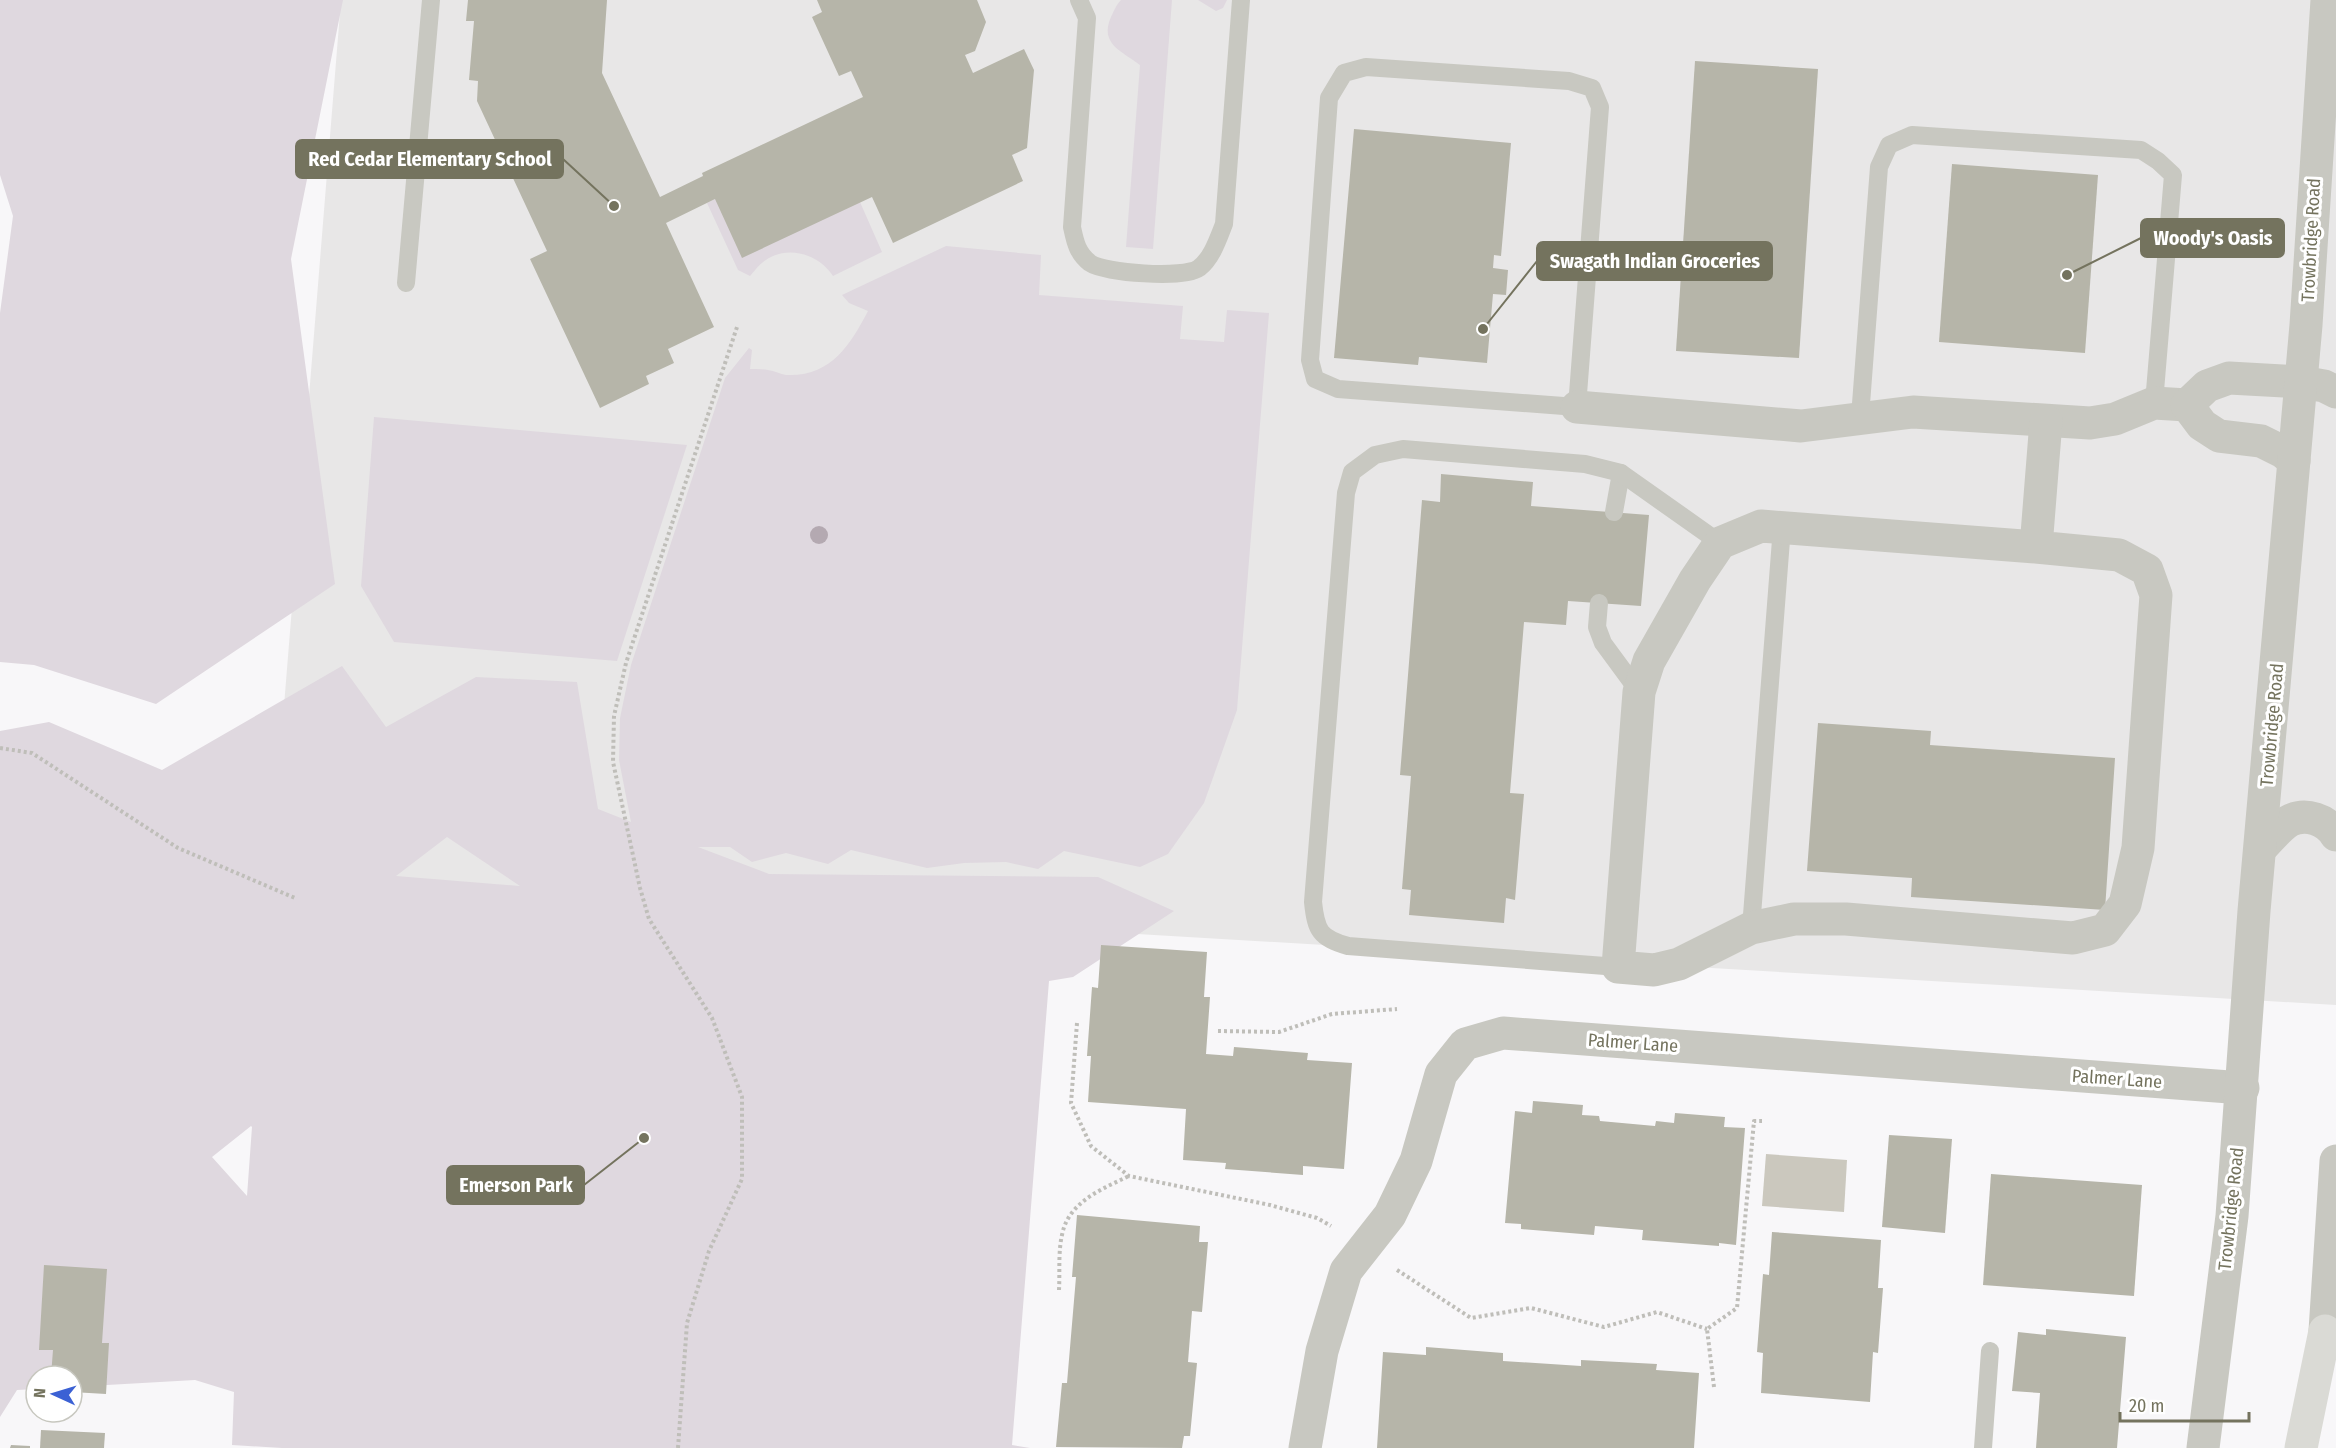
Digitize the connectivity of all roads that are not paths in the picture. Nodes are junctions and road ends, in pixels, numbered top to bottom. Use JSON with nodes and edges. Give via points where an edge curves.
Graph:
{"nodes":[{"id":1,"x":431,"y":0,"type":"edge"},
{"id":2,"x":1079,"y":0,"type":"edge"},
{"id":3,"x":1095,"y":0,"type":"edge"},
{"id":4,"x":1240,"y":0,"type":"edge"},
{"id":5,"x":2325,"y":16,"type":"edge"},
{"id":6,"x":1087,"y":18,"type":"junction"},
{"id":7,"x":2336,"y":68,"type":"edge"},
{"id":8,"x":406,"y":283,"type":"dead end"},
{"id":9,"x":2301,"y":382,"type":"junction"},
{"id":10,"x":2336,"y":392,"type":"edge"},
{"id":11,"x":2154,"y":403,"type":"junction"},
{"id":12,"x":2187,"y":405,"type":"junction"},
{"id":13,"x":1577,"y":407,"type":"junction"},
{"id":14,"x":1860,"y":417,"type":"junction"},
{"id":15,"x":2046,"y":421,"type":"junction"},
{"id":16,"x":2294,"y":461,"type":"junction"},
{"id":17,"x":1621,"y":473,"type":"junction"},
{"id":18,"x":1614,"y":512,"type":"dead end"},
{"id":19,"x":1782,"y":527,"type":"junction"},
{"id":20,"x":1720,"y":543,"type":"junction"},
{"id":21,"x":2036,"y":547,"type":"junction"},
{"id":22,"x":1599,"y":603,"type":"dead end"},
{"id":23,"x":1639,"y":692,"type":"junction"},
{"id":24,"x":2336,"y":835,"type":"edge"},
{"id":25,"x":2261,"y":848,"type":"junction"},
{"id":26,"x":1751,"y":928,"type":"junction"},
{"id":27,"x":1618,"y":967,"type":"junction"},
{"id":28,"x":2243,"y":1088,"type":"junction"},
{"id":29,"x":2336,"y":1161,"type":"edge"},
{"id":30,"x":2325,"y":1331,"type":"junction"},
{"id":31,"x":1990,"y":1351,"type":"dead end"},
{"id":32,"x":1305,"y":1448,"type":"edge"},
{"id":33,"x":1983,"y":1448,"type":"edge"},
{"id":34,"x":2203,"y":1448,"type":"edge"},
{"id":35,"x":2301,"y":1448,"type":"edge"},
{"id":36,"x":2315,"y":1448,"type":"edge"}],
"edges":[{"from":1,"to":8,"type":"lane"},
{"from":2,"to":6,"type":"lane"},
{"from":3,"to":6,"type":"lane"},
{"from":4,"to":6,"type":"lane","via":[[1224,224],[1214,249],[1198,269],[1171,274],[1100,268],[1076,246],[1072,227]]},
{"from":5,"to":7,"type":"street"},
{"from":5,"to":9,"type":"street","name":"Trowbridge Road"},
{"from":9,"to":10,"type":"street"},
{"from":9,"to":12,"type":"street","via":[[2229,378],[2206,386]]},
{"from":9,"to":16,"type":"street","name":"Trowbridge Road"},
{"from":11,"to":12,"type":"street"},
{"from":11,"to":14,"type":"lane","via":[[2172,175],[2141,150],[1912,135],[1889,146],[1879,167]]},
{"from":11,"to":15,"type":"street","via":[[2090,423]]},
{"from":12,"to":16,"type":"street","via":[[2202,425],[2219,436],[2261,441]]},
{"from":13,"to":13,"type":"lane","via":[[1600,107],[1592,88],[1569,81],[1366,67],[1344,73],[1329,98],[1310,360],[1315,379],[1338,389]]},
{"from":13,"to":14,"type":"street","via":[[1801,426]]},
{"from":14,"to":15,"type":"street","via":[[1913,412]]},
{"from":15,"to":21,"type":"street"},
{"from":16,"to":25,"type":"street","name":"Trowbridge Road"},
{"from":17,"to":18,"type":"lane"},
{"from":17,"to":20,"type":"lane"},
{"from":17,"to":27,"type":"lane","via":[[1585,464],[1403,449],[1376,455],[1352,472],[1346,493],[1313,903],[1315,924],[1329,941],[1348,946]]},
{"from":19,"to":20,"type":"street","via":[[1761,526]]},
{"from":19,"to":21,"type":"street"},
{"from":19,"to":26,"type":"lane"},
{"from":20,"to":23,"type":"street","via":[[1649,661]]},
{"from":21,"to":26,"type":"street","via":[[2120,555],[2147,570],[2156,595],[2138,848],[2125,904],[2105,930],[2073,938],[1846,919],[1794,919]]},
{"from":22,"to":23,"type":"lane","via":[[1597,627],[1603,643]]},
{"from":23,"to":27,"type":"street"},
{"from":24,"to":25,"type":"street","via":[[2322,821],[2294,819]]},
{"from":25,"to":28,"type":"street","name":"Trowbridge Road"},
{"from":26,"to":27,"type":"street","via":[[1679,964],[1654,970]]},
{"from":28,"to":32,"type":"street","name":"Palmer Lane","via":[[1503,1033],[1466,1044],[1441,1074],[1416,1161],[1390,1215],[1346,1271],[1322,1351]]},
{"from":28,"to":34,"type":"street","name":"Trowbridge Road","via":[[2232,1216]]},
{"from":29,"to":30,"type":"street"},
{"from":30,"to":35,"type":"highway"},
{"from":30,"to":36,"type":"highway"},
{"from":31,"to":33,"type":"lane"}]}
